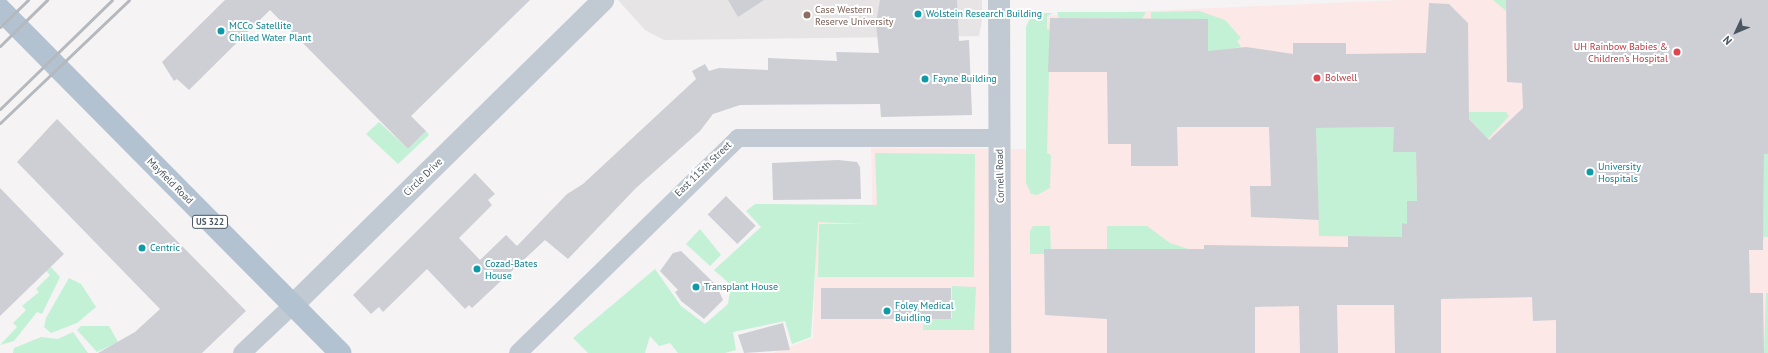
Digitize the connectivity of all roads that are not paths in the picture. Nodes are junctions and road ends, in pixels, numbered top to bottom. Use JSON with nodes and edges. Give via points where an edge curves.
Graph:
{"nodes":[{"id":1,"x":603,"y":0,"type":"edge"},
{"id":2,"x":999,"y":0,"type":"edge"},
{"id":3,"x":0,"y":9,"type":"edge"},
{"id":4,"x":999,"y":138,"type":"junction"},
{"id":5,"x":293,"y":304,"type":"junction"},
{"id":6,"x":242,"y":353,"type":"edge"},
{"id":7,"x":340,"y":353,"type":"edge"},
{"id":8,"x":518,"y":353,"type":"edge"},
{"id":9,"x":1000,"y":353,"type":"edge"}],
"edges":[{"from":1,"to":5,"type":"street","name":"Circle Drive"},
{"from":2,"to":4,"type":"street","name":"Cornell Road"},
{"from":3,"to":5,"type":"main road","name":"Mayfield Road","number":"US 322"},
{"from":4,"to":8,"type":"street","name":"East 115th Street","via":[[738,138]]},
{"from":4,"to":9,"type":"street","name":"Cornell Road"},
{"from":5,"to":6,"type":"street","name":"Circle Drive"},
{"from":5,"to":7,"type":"main road","name":"Mayfield Road","number":"US 322"}]}
